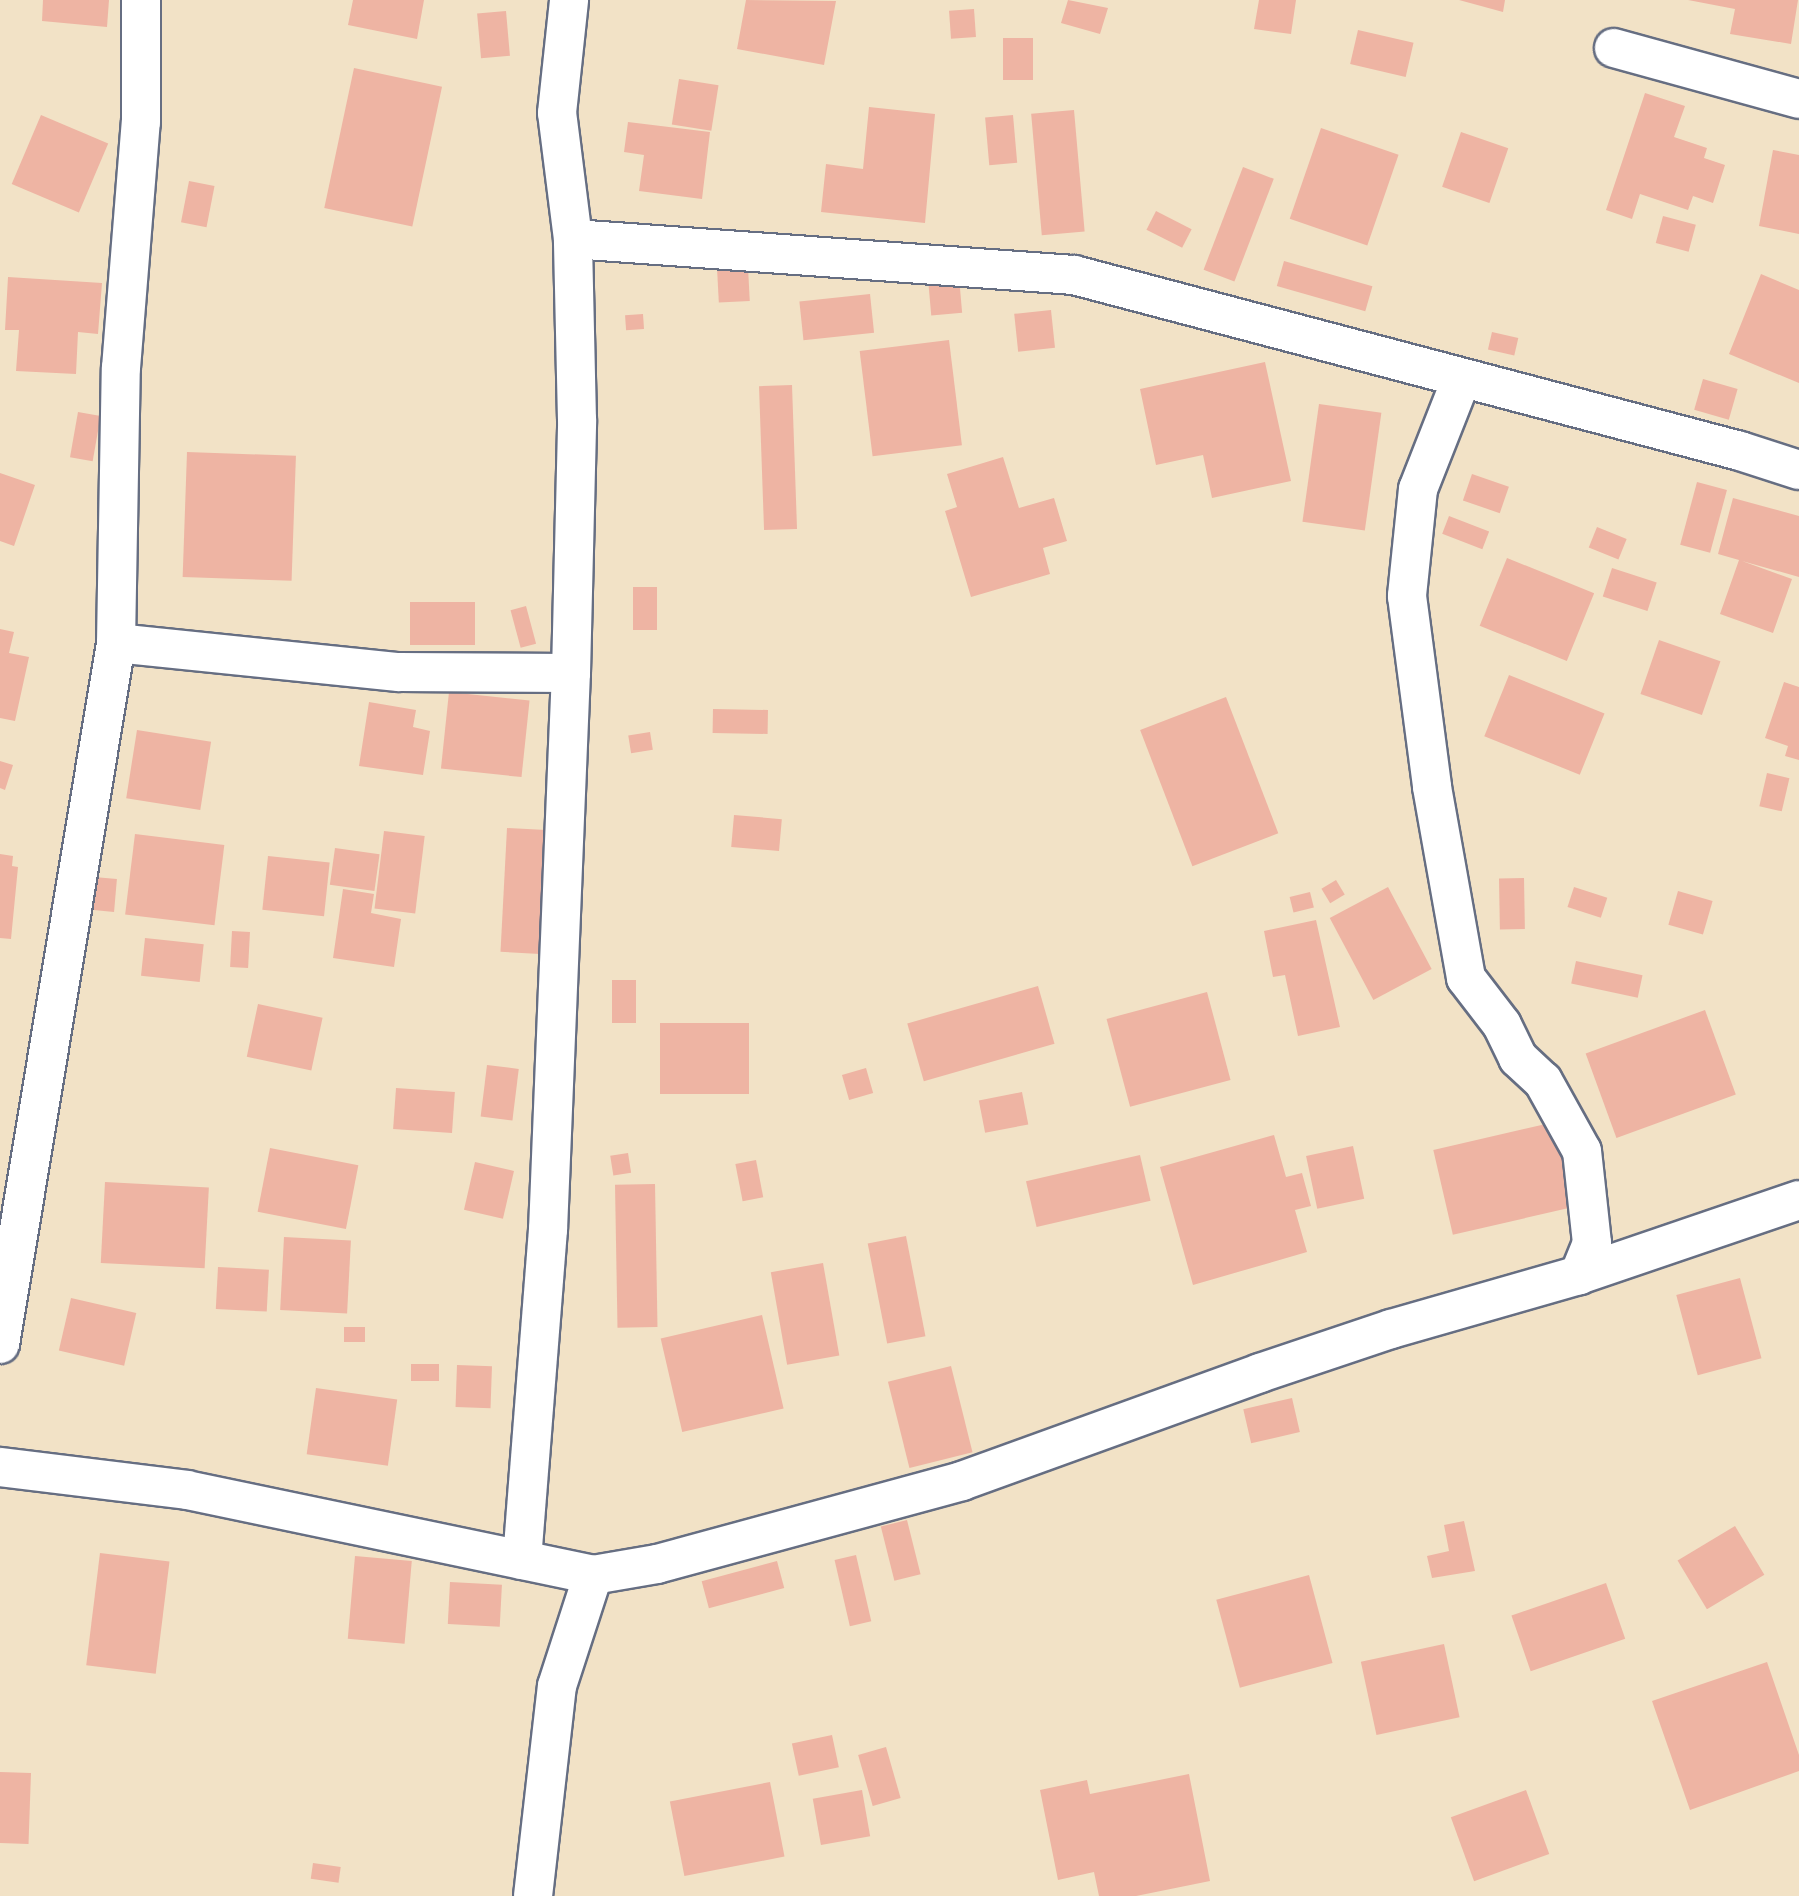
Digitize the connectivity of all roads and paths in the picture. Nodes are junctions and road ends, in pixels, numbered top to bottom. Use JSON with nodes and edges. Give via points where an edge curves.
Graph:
{"nodes":[{"id":1,"x":141,"y":0,"type":"edge"},
{"id":2,"x":569,"y":0,"type":"edge"},
{"id":3,"x":1615,"y":48,"type":"dead end"},
{"id":4,"x":1799,"y":99,"type":"edge"},
{"id":5,"x":573,"y":239,"type":"junction"},
{"id":6,"x":1461,"y":380,"type":"junction"},
{"id":7,"x":1799,"y":470,"type":"edge"},
{"id":8,"x":116,"y":643,"type":"junction"},
{"id":9,"x":571,"y":673,"type":"junction"},
{"id":10,"x":1799,"y":1200,"type":"edge"},
{"id":11,"x":1579,"y":1275,"type":"junction"},
{"id":12,"x":0,"y":1345,"type":"edge"},
{"id":13,"x":0,"y":1467,"type":"edge"},
{"id":14,"x":522,"y":1560,"type":"junction"},
{"id":15,"x":593,"y":1575,"type":"junction"},
{"id":16,"x":533,"y":1896,"type":"edge"}],
"edges":[{"from":1,"to":8,"type":"street","via":[[141,121],[121,368]]},
{"from":2,"to":5,"type":"street","via":[[557,113]]},
{"from":3,"to":4,"type":"street"},
{"from":5,"to":6,"type":"street","via":[[1074,275]]},
{"from":5,"to":9,"type":"street","via":[[577,420]]},
{"from":6,"to":7,"type":"street"},
{"from":6,"to":11,"type":"street","via":[[1418,489],[1407,596],[1412,637],[1432,787],[1466,978],[1502,1025],[1518,1058],[1543,1081],[1582,1152],[1592,1244]]},
{"from":8,"to":9,"type":"street","via":[[399,672]]},
{"from":8,"to":12,"type":"street"},
{"from":9,"to":14,"type":"street","via":[[548,1230]]},
{"from":10,"to":11,"type":"street"},
{"from":11,"to":15,"type":"street","via":[[1378,1333],[962,1481],[657,1564]]},
{"from":13,"to":14,"type":"street","via":[[187,1490]]},
{"from":14,"to":15,"type":"street"},
{"from":15,"to":16,"type":"street","via":[[557,1686]]}]}
